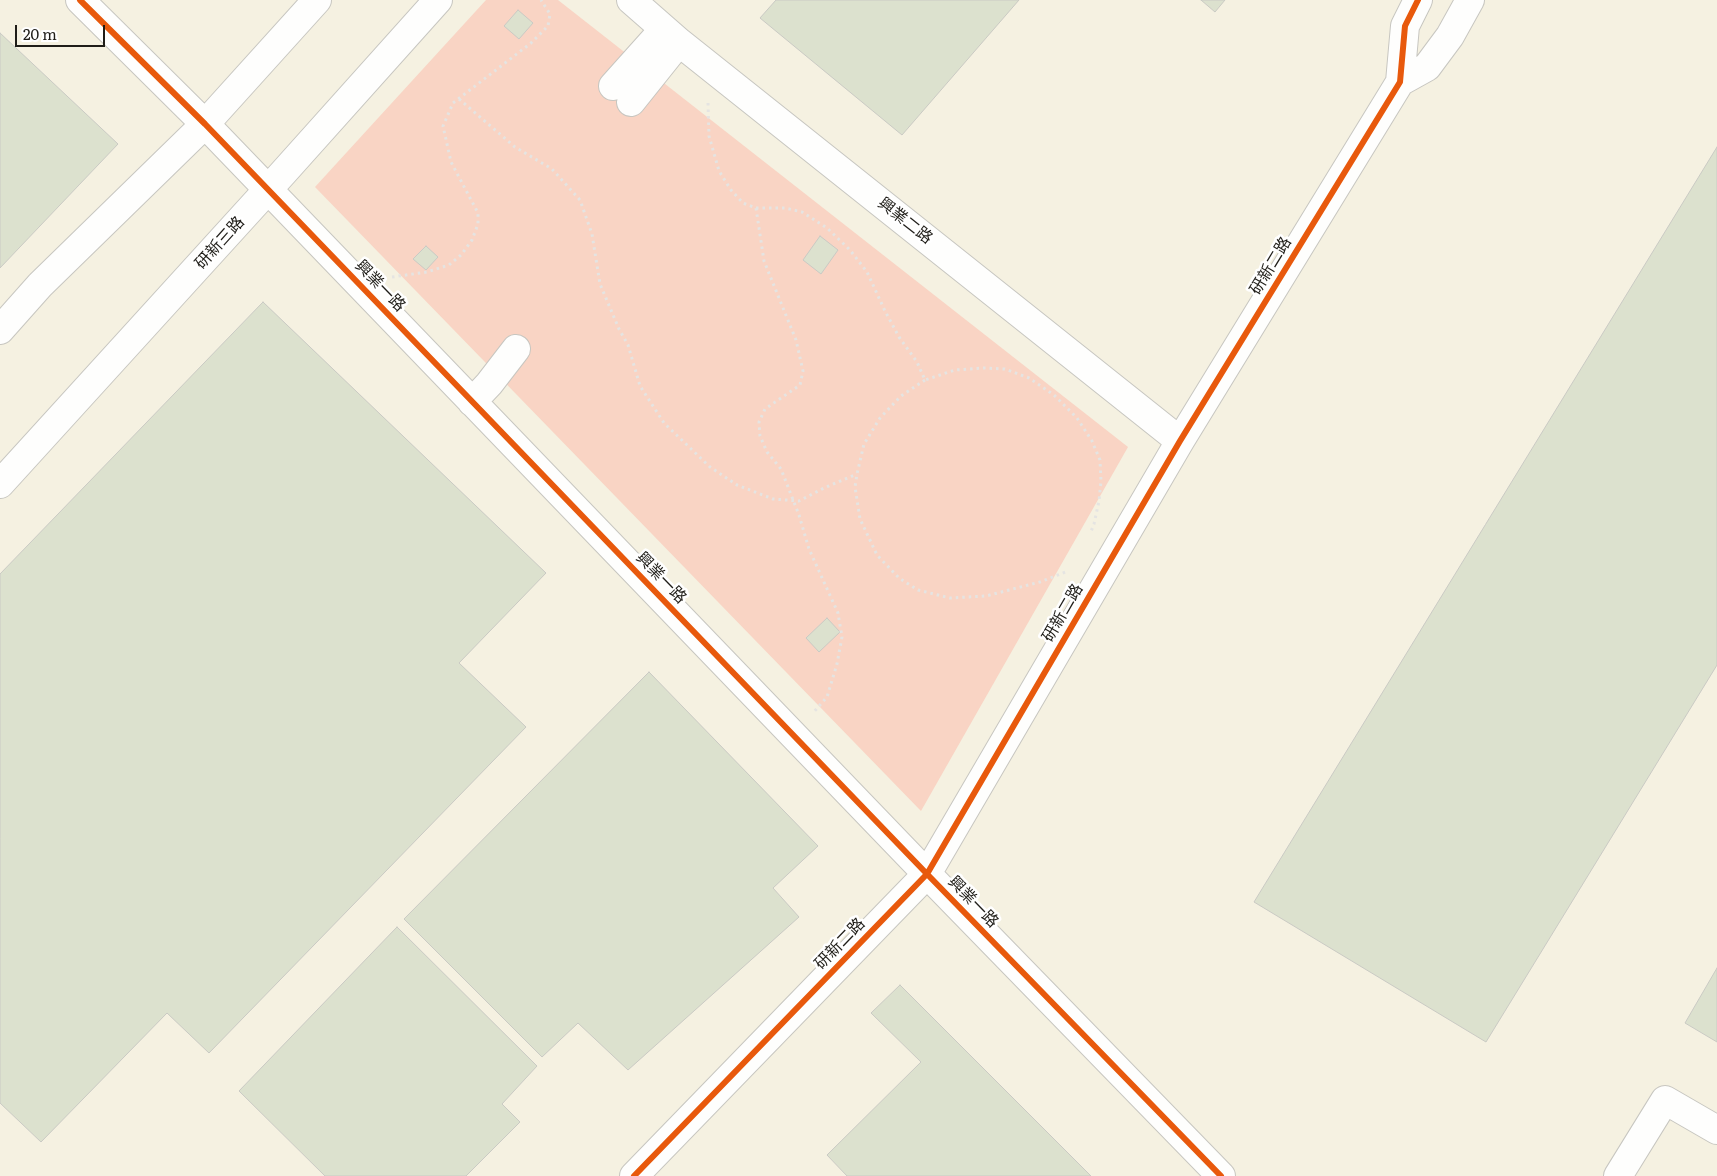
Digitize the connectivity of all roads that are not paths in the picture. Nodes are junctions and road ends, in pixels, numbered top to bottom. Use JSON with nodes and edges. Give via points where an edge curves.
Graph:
{"nodes":[{"id":1,"x":80,"y":0,"type":"edge"},
{"id":2,"x":317,"y":0,"type":"edge"},
{"id":3,"x":438,"y":0,"type":"edge"},
{"id":4,"x":631,"y":0,"type":"edge"},
{"id":5,"x":1418,"y":0,"type":"edge"},
{"id":6,"x":1470,"y":0,"type":"edge"},
{"id":7,"x":671,"y":35,"type":"junction"},
{"id":8,"x":1400,"y":82,"type":"junction"},
{"id":9,"x":622,"y":94,"type":"dead end"},
{"id":10,"x":205,"y":124,"type":"junction"},
{"id":11,"x":268,"y":189,"type":"junction"},
{"id":12,"x":0,"y":330,"type":"edge"},
{"id":13,"x":516,"y":349,"type":"dead end"},
{"id":14,"x":472,"y":402,"type":"junction"},
{"id":15,"x":1180,"y":441,"type":"junction"},
{"id":16,"x":0,"y":484,"type":"edge"},
{"id":17,"x":927,"y":874,"type":"junction"},
{"id":18,"x":1717,"y":1130,"type":"edge"},
{"id":19,"x":634,"y":1176,"type":"edge"},
{"id":20,"x":1221,"y":1176,"type":"edge"},
{"id":21,"x":1618,"y":1176,"type":"edge"}],
"edges":[{"from":1,"to":10,"type":"street","name":"興業一路"},
{"from":2,"to":10,"type":"street"},
{"from":3,"to":11,"type":"street","name":"研新三路"},
{"from":4,"to":7,"type":"street","name":"興業二路"},
{"from":5,"to":8,"type":"street","name":"研新二路","via":[[1405,26]]},
{"from":6,"to":8,"type":"street","name":"研新二路","via":[[1450,36],[1427,67]]},
{"from":7,"to":9,"type":"street"},
{"from":7,"to":15,"type":"street","name":"興業二路"},
{"from":8,"to":15,"type":"street","name":"研新二路"},
{"from":10,"to":11,"type":"street","name":"興業一路"},
{"from":10,"to":12,"type":"street","via":[[40,285]]},
{"from":11,"to":14,"type":"street","name":"興業一路"},
{"from":11,"to":16,"type":"street","name":"研新三路"},
{"from":13,"to":14,"type":"street"},
{"from":14,"to":17,"type":"street","name":"興業一路"},
{"from":15,"to":17,"type":"street","name":"研新二路"},
{"from":17,"to":19,"type":"street","name":"研新二路"},
{"from":17,"to":20,"type":"street","name":"興業一路"},
{"from":18,"to":21,"type":"street","via":[[1665,1100]]}]}
